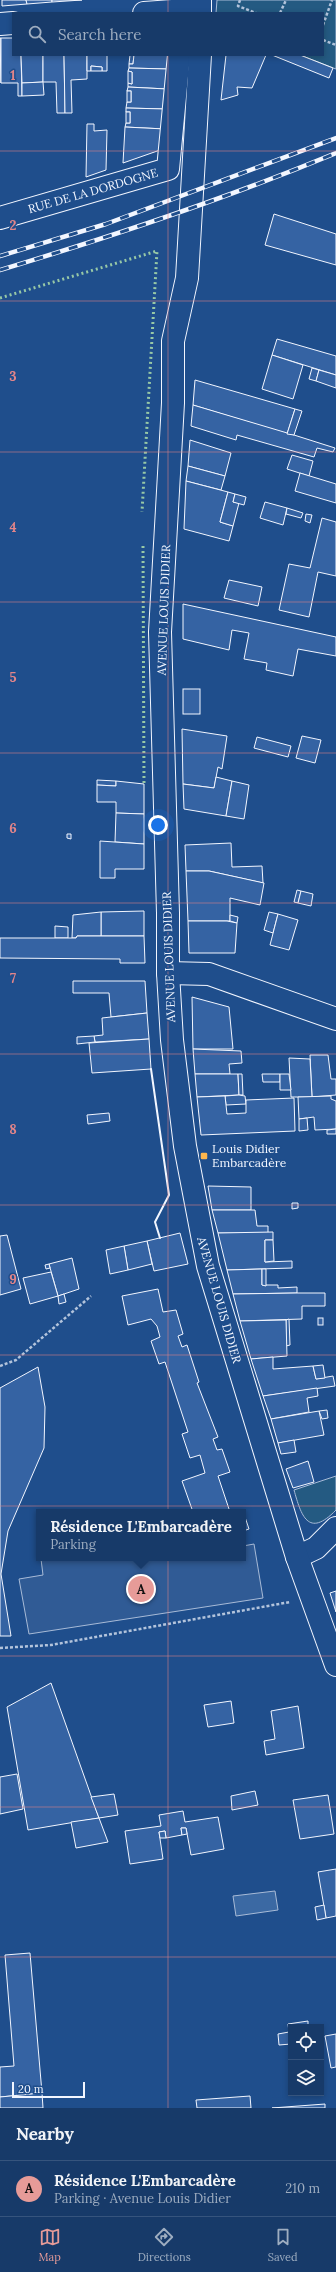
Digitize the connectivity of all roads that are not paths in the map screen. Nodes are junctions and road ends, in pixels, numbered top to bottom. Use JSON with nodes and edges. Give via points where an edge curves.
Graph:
{"nodes":[{"id":1,"x":199,"y":9,"type":"edge"},
{"id":2,"x":158,"y":12,"type":"edge"},
{"id":3,"x":12,"y":23,"type":"edge"},
{"id":4,"x":0,"y":24,"type":"edge"},
{"id":5,"x":179,"y":56,"type":"edge"},
{"id":6,"x":200,"y":56,"type":"edge"},
{"id":7,"x":0,"y":218,"type":"edge"},
{"id":8,"x":168,"y":973,"type":"junction"},
{"id":9,"x":336,"y":1019,"type":"edge"},
{"id":10,"x":336,"y":1528,"type":"edge"},
{"id":11,"x":297,"y":1557,"type":"junction"},
{"id":12,"x":336,"y":1665,"type":"edge"}],
"edges":[{"from":1,"to":2,"type":"main road"},
{"from":3,"to":4,"type":"main road"},
{"from":5,"to":7,"type":"main road","name":"RUE DE LA DORDOGNE","via":[[168,170]]},
{"from":6,"to":8,"type":"main road","name":"AVENUE LOUIS DIDIER","via":[[187,278],[173,341],[173,404],[160,632]]},
{"from":8,"to":9,"type":"main road","via":[[209,974]]},
{"from":8,"to":11,"type":"main road","name":"AVENUE LOUIS DIDIER","via":[[172,1040],[185,1146],[208,1266]]},
{"from":10,"to":11,"type":"main road","via":[[316,1548]]},
{"from":11,"to":12,"type":"main road","name":"AVENUE LOUIS DIDIER"}]}
